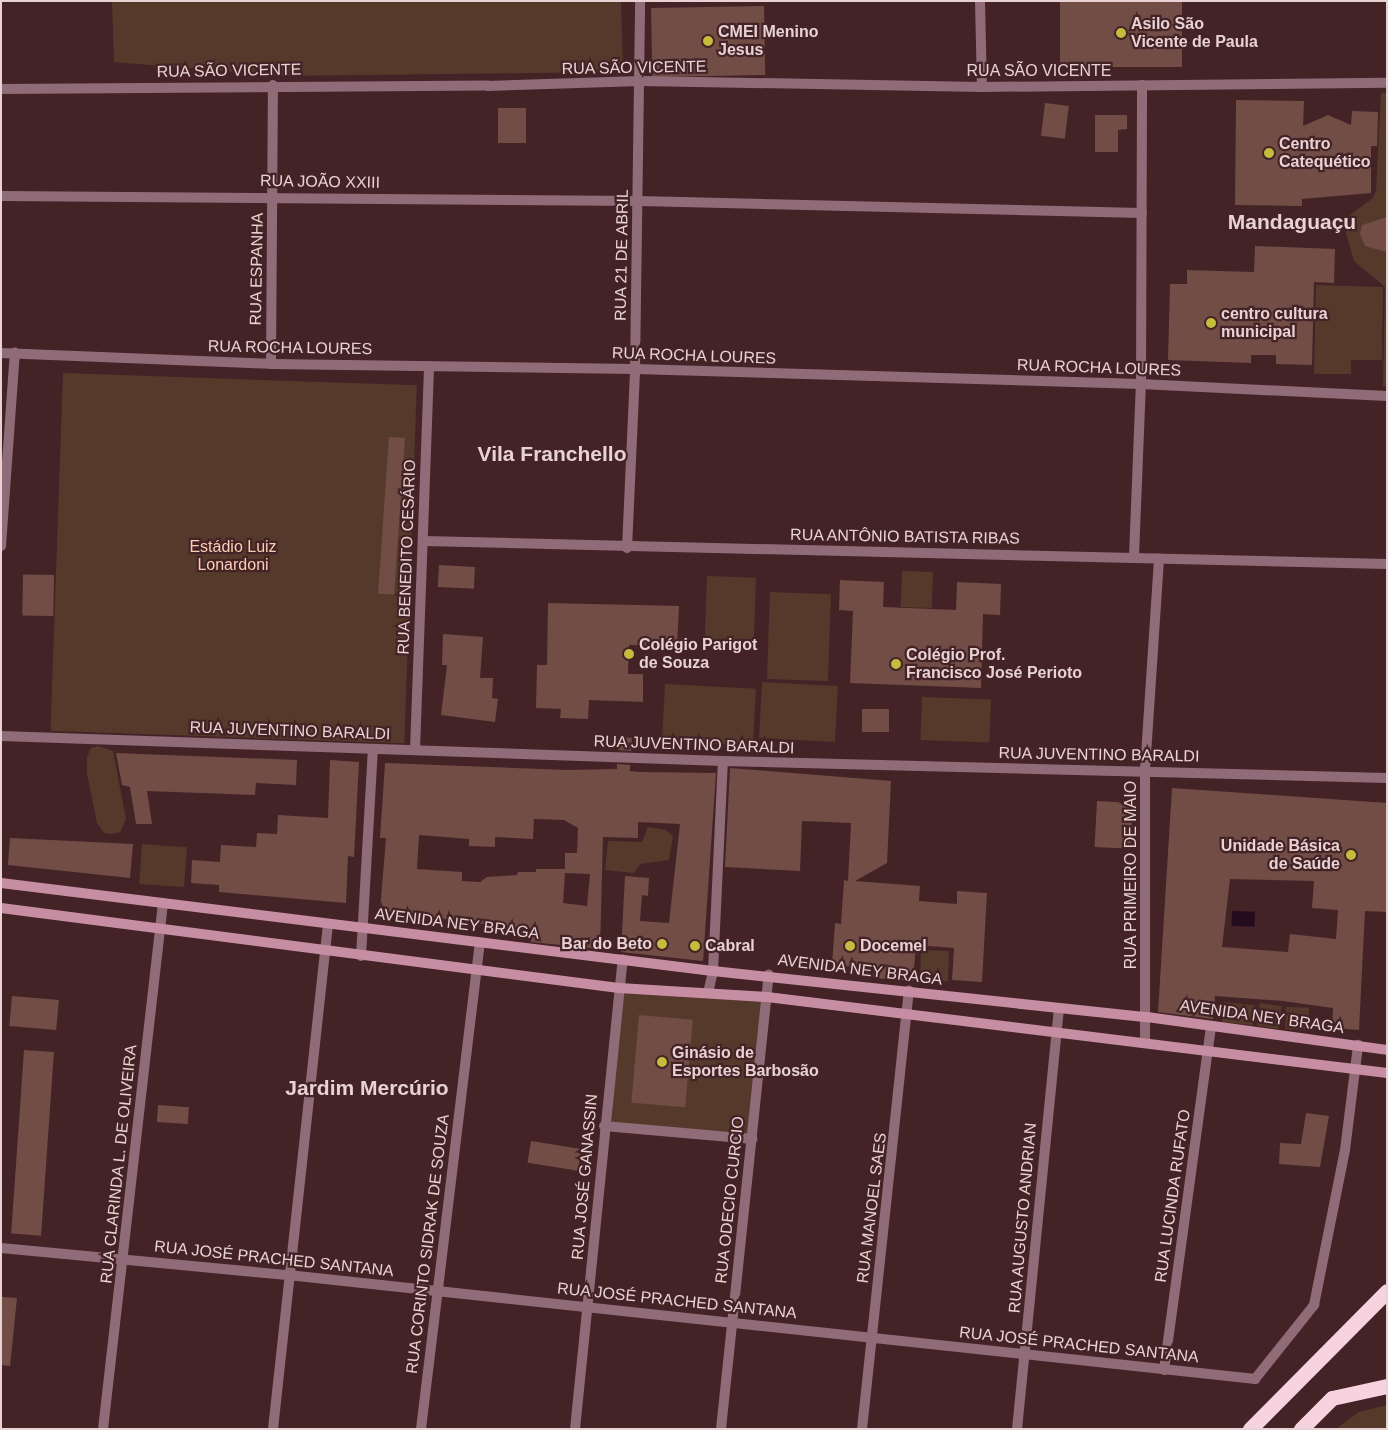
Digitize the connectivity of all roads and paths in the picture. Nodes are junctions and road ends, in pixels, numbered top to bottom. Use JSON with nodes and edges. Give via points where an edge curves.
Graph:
{"nodes":[{"id":1,"x":640,"y":1,"type":"edge"},
{"id":2,"x":980,"y":1,"type":"edge"},
{"id":3,"x":641,"y":81,"type":"junction"},
{"id":4,"x":1387,"y":83,"type":"edge"},
{"id":5,"x":273,"y":85,"type":"junction"},
{"id":6,"x":1142,"y":85,"type":"junction"},
{"id":7,"x":982,"y":87,"type":"junction"},
{"id":8,"x":1,"y":89,"type":"edge"},
{"id":9,"x":1,"y":196,"type":"edge"},
{"id":10,"x":272,"y":196,"type":"junction"},
{"id":11,"x":639,"y":201,"type":"junction"},
{"id":12,"x":1142,"y":213,"type":"junction"},
{"id":13,"x":1,"y":353,"type":"edge"},
{"id":14,"x":15,"y":353,"type":"junction"},
{"id":15,"x":271,"y":364,"type":"junction"},
{"id":16,"x":429,"y":366,"type":"junction"},
{"id":17,"x":635,"y":369,"type":"junction"},
{"id":18,"x":1141,"y":384,"type":"junction"},
{"id":19,"x":1387,"y":396,"type":"edge"},
{"id":20,"x":2,"y":525,"type":"edge"},
{"id":21,"x":423,"y":541,"type":"junction"},
{"id":22,"x":1,"y":546,"type":"edge"},
{"id":23,"x":627,"y":548,"type":"junction"},
{"id":24,"x":1134,"y":556,"type":"junction"},
{"id":25,"x":1159,"y":558,"type":"junction"},
{"id":26,"x":1387,"y":564,"type":"edge"},
{"id":27,"x":1,"y":736,"type":"edge"},
{"id":28,"x":373,"y":750,"type":"junction"},
{"id":29,"x":415,"y":750,"type":"junction"},
{"id":30,"x":723,"y":761,"type":"junction"},
{"id":31,"x":1146,"y":770,"type":"junction"},
{"id":32,"x":1387,"y":778,"type":"edge"},
{"id":33,"x":1,"y":883,"type":"edge"},
{"id":34,"x":163,"y":903,"type":"junction"},
{"id":35,"x":1,"y":908,"type":"edge"},
{"id":36,"x":328,"y":924,"type":"junction"},
{"id":37,"x":160,"y":928,"type":"junction"},
{"id":38,"x":363,"y":928,"type":"junction"},
{"id":39,"x":480,"y":943,"type":"junction"},
{"id":40,"x":325,"y":951,"type":"junction"},
{"id":41,"x":361,"y":956,"type":"junction"},
{"id":42,"x":623,"y":959,"type":"junction"},
{"id":43,"x":476,"y":971,"type":"junction"},
{"id":44,"x":713,"y":971,"type":"junction"},
{"id":45,"x":768,"y":974,"type":"junction"},
{"id":46,"x":619,"y":988,"type":"junction"},
{"id":47,"x":909,"y":991,"type":"junction"},
{"id":48,"x":708,"y":993,"type":"junction"},
{"id":49,"x":767,"y":997,"type":"junction"},
{"id":50,"x":1059,"y":1010,"type":"junction"},
{"id":51,"x":909,"y":1016,"type":"junction"},
{"id":52,"x":1147,"y":1017,"type":"junction"},
{"id":53,"x":1210,"y":1026,"type":"junction"},
{"id":54,"x":1056,"y":1031,"type":"junction"},
{"id":55,"x":1145,"y":1042,"type":"junction"},
{"id":56,"x":1358,"y":1045,"type":"junction"},
{"id":57,"x":1387,"y":1050,"type":"edge"},
{"id":58,"x":1209,"y":1051,"type":"junction"},
{"id":59,"x":1356,"y":1068,"type":"junction"},
{"id":60,"x":1387,"y":1073,"type":"edge"},
{"id":61,"x":604,"y":1126,"type":"junction"},
{"id":62,"x":752,"y":1138,"type":"junction"},
{"id":63,"x":1,"y":1248,"type":"edge"},
{"id":64,"x":124,"y":1259,"type":"junction"},
{"id":65,"x":288,"y":1275,"type":"junction"},
{"id":66,"x":438,"y":1291,"type":"junction"},
{"id":67,"x":1387,"y":1291,"type":"edge"},
{"id":68,"x":589,"y":1307,"type":"junction"},
{"id":69,"x":732,"y":1322,"type":"junction"},
{"id":70,"x":872,"y":1337,"type":"junction"},
{"id":71,"x":1025,"y":1354,"type":"junction"},
{"id":72,"x":1164,"y":1370,"type":"junction"},
{"id":73,"x":1387,"y":1386,"type":"edge"},
{"id":74,"x":103,"y":1429,"type":"edge"},
{"id":75,"x":273,"y":1429,"type":"edge"},
{"id":76,"x":421,"y":1429,"type":"edge"},
{"id":77,"x":575,"y":1429,"type":"edge"},
{"id":78,"x":721,"y":1429,"type":"edge"},
{"id":79,"x":862,"y":1429,"type":"edge"},
{"id":80,"x":1017,"y":1429,"type":"edge"},
{"id":81,"x":1250,"y":1429,"type":"edge"},
{"id":82,"x":1301,"y":1429,"type":"edge"}],
"edges":[{"from":1,"to":3,"type":"street","name":"RUA 21 DE ABRIL"},
{"from":2,"to":7,"type":"street"},
{"from":3,"to":5,"type":"street","name":"RUA SÃO VICENTE","via":[[488,86]]},
{"from":3,"to":7,"type":"street","name":"RUA SÃO VICENTE"},
{"from":3,"to":11,"type":"street","name":"RUA 21 DE ABRIL"},
{"from":4,"to":6,"type":"street","name":"RUA SÃO VICENTE"},
{"from":5,"to":8,"type":"street","name":"RUA SÃO VICENTE"},
{"from":5,"to":10,"type":"street","name":"RUA ESPANHA"},
{"from":6,"to":7,"type":"street","name":"RUA SÃO VICENTE"},
{"from":6,"to":12,"type":"street"},
{"from":9,"to":10,"type":"street","name":"RUA JOÃO XXIII"},
{"from":10,"to":11,"type":"street","name":"RUA JOÃO XXIII"},
{"from":10,"to":15,"type":"street","name":"RUA ESPANHA"},
{"from":11,"to":12,"type":"street","name":"RUA JOÃO XXIII"},
{"from":11,"to":17,"type":"street","name":"RUA 21 DE ABRIL"},
{"from":12,"to":18,"type":"street"},
{"from":13,"to":14,"type":"street","name":"RUA ROCHA LOURES"},
{"from":14,"to":15,"type":"street","name":"RUA ROCHA LOURES"},
{"from":14,"to":20,"type":"street"},
{"from":15,"to":16,"type":"street","name":"RUA ROCHA LOURES"},
{"from":16,"to":17,"type":"street","name":"RUA ROCHA LOURES"},
{"from":16,"to":21,"type":"street","name":"RUA BENEDITO CESÁRIO"},
{"from":17,"to":18,"type":"street","name":"RUA ROCHA LOURES"},
{"from":17,"to":23,"type":"street","name":"RUA 21 DE ABRIL"},
{"from":18,"to":19,"type":"street","name":"RUA ROCHA LOURES"},
{"from":18,"to":24,"type":"street"},
{"from":20,"to":22,"type":"street"},
{"from":21,"to":23,"type":"street","name":"RUA ANTÔNIO BATISTA RIBAS"},
{"from":21,"to":29,"type":"street","name":"RUA BENEDITO CESÁRIO"},
{"from":23,"to":24,"type":"street","name":"RUA ANTÔNIO BATISTA RIBAS"},
{"from":24,"to":25,"type":"street","name":"RUA ANTÔNIO BATISTA RIBAS"},
{"from":25,"to":26,"type":"street","name":"RUA ANTÔNIO BATISTA RIBAS"},
{"from":25,"to":31,"type":"street","name":"RUA PRIMEIRO DE MAIO"},
{"from":27,"to":28,"type":"street","name":"RUA JUVENTINO BARALDI"},
{"from":28,"to":29,"type":"street","name":"RUA JUVENTINO BARALDI"},
{"from":28,"to":38,"type":"street"},
{"from":29,"to":30,"type":"street","name":"RUA JUVENTINO BARALDI"},
{"from":30,"to":31,"type":"street","name":"RUA JUVENTINO BARALDI"},
{"from":30,"to":44,"type":"street"},
{"from":31,"to":32,"type":"street","name":"RUA JUVENTINO BARALDI"},
{"from":31,"to":52,"type":"street","name":"RUA PRIMEIRO DE MAIO"},
{"from":33,"to":34,"type":"street","name":"AVENIDA NEY BRAGA"},
{"from":34,"to":36,"type":"street","name":"AVENIDA NEY BRAGA"},
{"from":34,"to":37,"type":"street","name":"RUA CLARINDA L. DE OLIVEIRA"},
{"from":35,"to":37,"type":"street"},
{"from":36,"to":38,"type":"street","name":"AVENIDA NEY BRAGA"},
{"from":36,"to":40,"type":"street"},
{"from":37,"to":40,"type":"street"},
{"from":37,"to":64,"type":"street","name":"RUA CLARINDA L. DE OLIVEIRA"},
{"from":38,"to":39,"type":"street","name":"AVENIDA NEY BRAGA"},
{"from":38,"to":41,"type":"street"},
{"from":39,"to":42,"type":"street","name":"AVENIDA NEY BRAGA"},
{"from":39,"to":43,"type":"street","name":"RUA CORINTO SIDRAK DE SOUZA"},
{"from":40,"to":41,"type":"street"},
{"from":40,"to":65,"type":"street"},
{"from":41,"to":43,"type":"street"},
{"from":42,"to":44,"type":"street","name":"AVENIDA NEY BRAGA"},
{"from":42,"to":46,"type":"street","name":"RUA JOSÉ GANASSIN"},
{"from":43,"to":46,"type":"street"},
{"from":43,"to":66,"type":"street","name":"RUA CORINTO SIDRAK DE SOUZA"},
{"from":44,"to":45,"type":"street","name":"AVENIDA NEY BRAGA"},
{"from":44,"to":48,"type":"street"},
{"from":45,"to":47,"type":"street","name":"AVENIDA NEY BRAGA"},
{"from":45,"to":49,"type":"street","name":"RUA ODECIO CURCIO"},
{"from":46,"to":48,"type":"street"},
{"from":46,"to":61,"type":"street","name":"RUA JOSÉ GANASSIN"},
{"from":47,"to":50,"type":"street","name":"AVENIDA NEY BRAGA"},
{"from":47,"to":51,"type":"street","name":"RUA MANOEL SAES"},
{"from":48,"to":49,"type":"street"},
{"from":49,"to":51,"type":"street"},
{"from":49,"to":62,"type":"street","name":"RUA ODECIO CURCIO"},
{"from":50,"to":52,"type":"street","name":"AVENIDA NEY BRAGA"},
{"from":50,"to":54,"type":"street","name":"RUA AUGUSTO ANDRIAN"},
{"from":51,"to":54,"type":"street"},
{"from":51,"to":70,"type":"street","name":"RUA MANOEL SAES"},
{"from":52,"to":53,"type":"street","name":"AVENIDA NEY BRAGA"},
{"from":52,"to":55,"type":"street","name":"RUA PRIMEIRO DE MAIO"},
{"from":53,"to":56,"type":"street","name":"AVENIDA NEY BRAGA"},
{"from":53,"to":58,"type":"street","name":"RUA LUCINDA RUFATO"},
{"from":54,"to":55,"type":"street"},
{"from":54,"to":71,"type":"street","name":"RUA AUGUSTO ANDRIAN"},
{"from":55,"to":58,"type":"street"},
{"from":56,"to":57,"type":"street","name":"AVENIDA NEY BRAGA"},
{"from":56,"to":59,"type":"street"},
{"from":58,"to":59,"type":"street"},
{"from":58,"to":72,"type":"street","name":"RUA LUCINDA RUFATO"},
{"from":59,"to":60,"type":"street"},
{"from":59,"to":72,"type":"street","name":"RUA JOSÉ PRACHED SANTANA","via":[[1314,1305],[1256,1379]]},
{"from":61,"to":62,"type":"street"},
{"from":61,"to":68,"type":"street","name":"RUA JOSÉ GANASSIN"},
{"from":62,"to":69,"type":"street","name":"RUA ODECIO CURCIO"},
{"from":63,"to":64,"type":"street","name":"RUA JOSÉ PRACHED SANTANA"},
{"from":64,"to":65,"type":"street","name":"RUA JOSÉ PRACHED SANTANA"},
{"from":64,"to":74,"type":"street","name":"RUA CLARINDA L. DE OLIVEIRA"},
{"from":65,"to":66,"type":"street","name":"RUA JOSÉ PRACHED SANTANA"},
{"from":65,"to":75,"type":"street"},
{"from":66,"to":68,"type":"street","name":"RUA JOSÉ PRACHED SANTANA"},
{"from":66,"to":76,"type":"street","name":"RUA CORINTO SIDRAK DE SOUZA"},
{"from":67,"to":81,"type":"highway"},
{"from":68,"to":69,"type":"street","name":"RUA JOSÉ PRACHED SANTANA"},
{"from":68,"to":77,"type":"street","name":"RUA JOSÉ GANASSIN"},
{"from":69,"to":70,"type":"street","name":"RUA JOSÉ PRACHED SANTANA"},
{"from":69,"to":78,"type":"street","name":"RUA ODECIO CURCIO"},
{"from":70,"to":71,"type":"street","name":"RUA JOSÉ PRACHED SANTANA"},
{"from":70,"to":79,"type":"street","name":"RUA MANOEL SAES"},
{"from":71,"to":72,"type":"street","name":"RUA JOSÉ PRACHED SANTANA"},
{"from":71,"to":80,"type":"street","name":"RUA AUGUSTO ANDRIAN"},
{"from":73,"to":82,"type":"highway","via":[[1332,1398]]}]}
